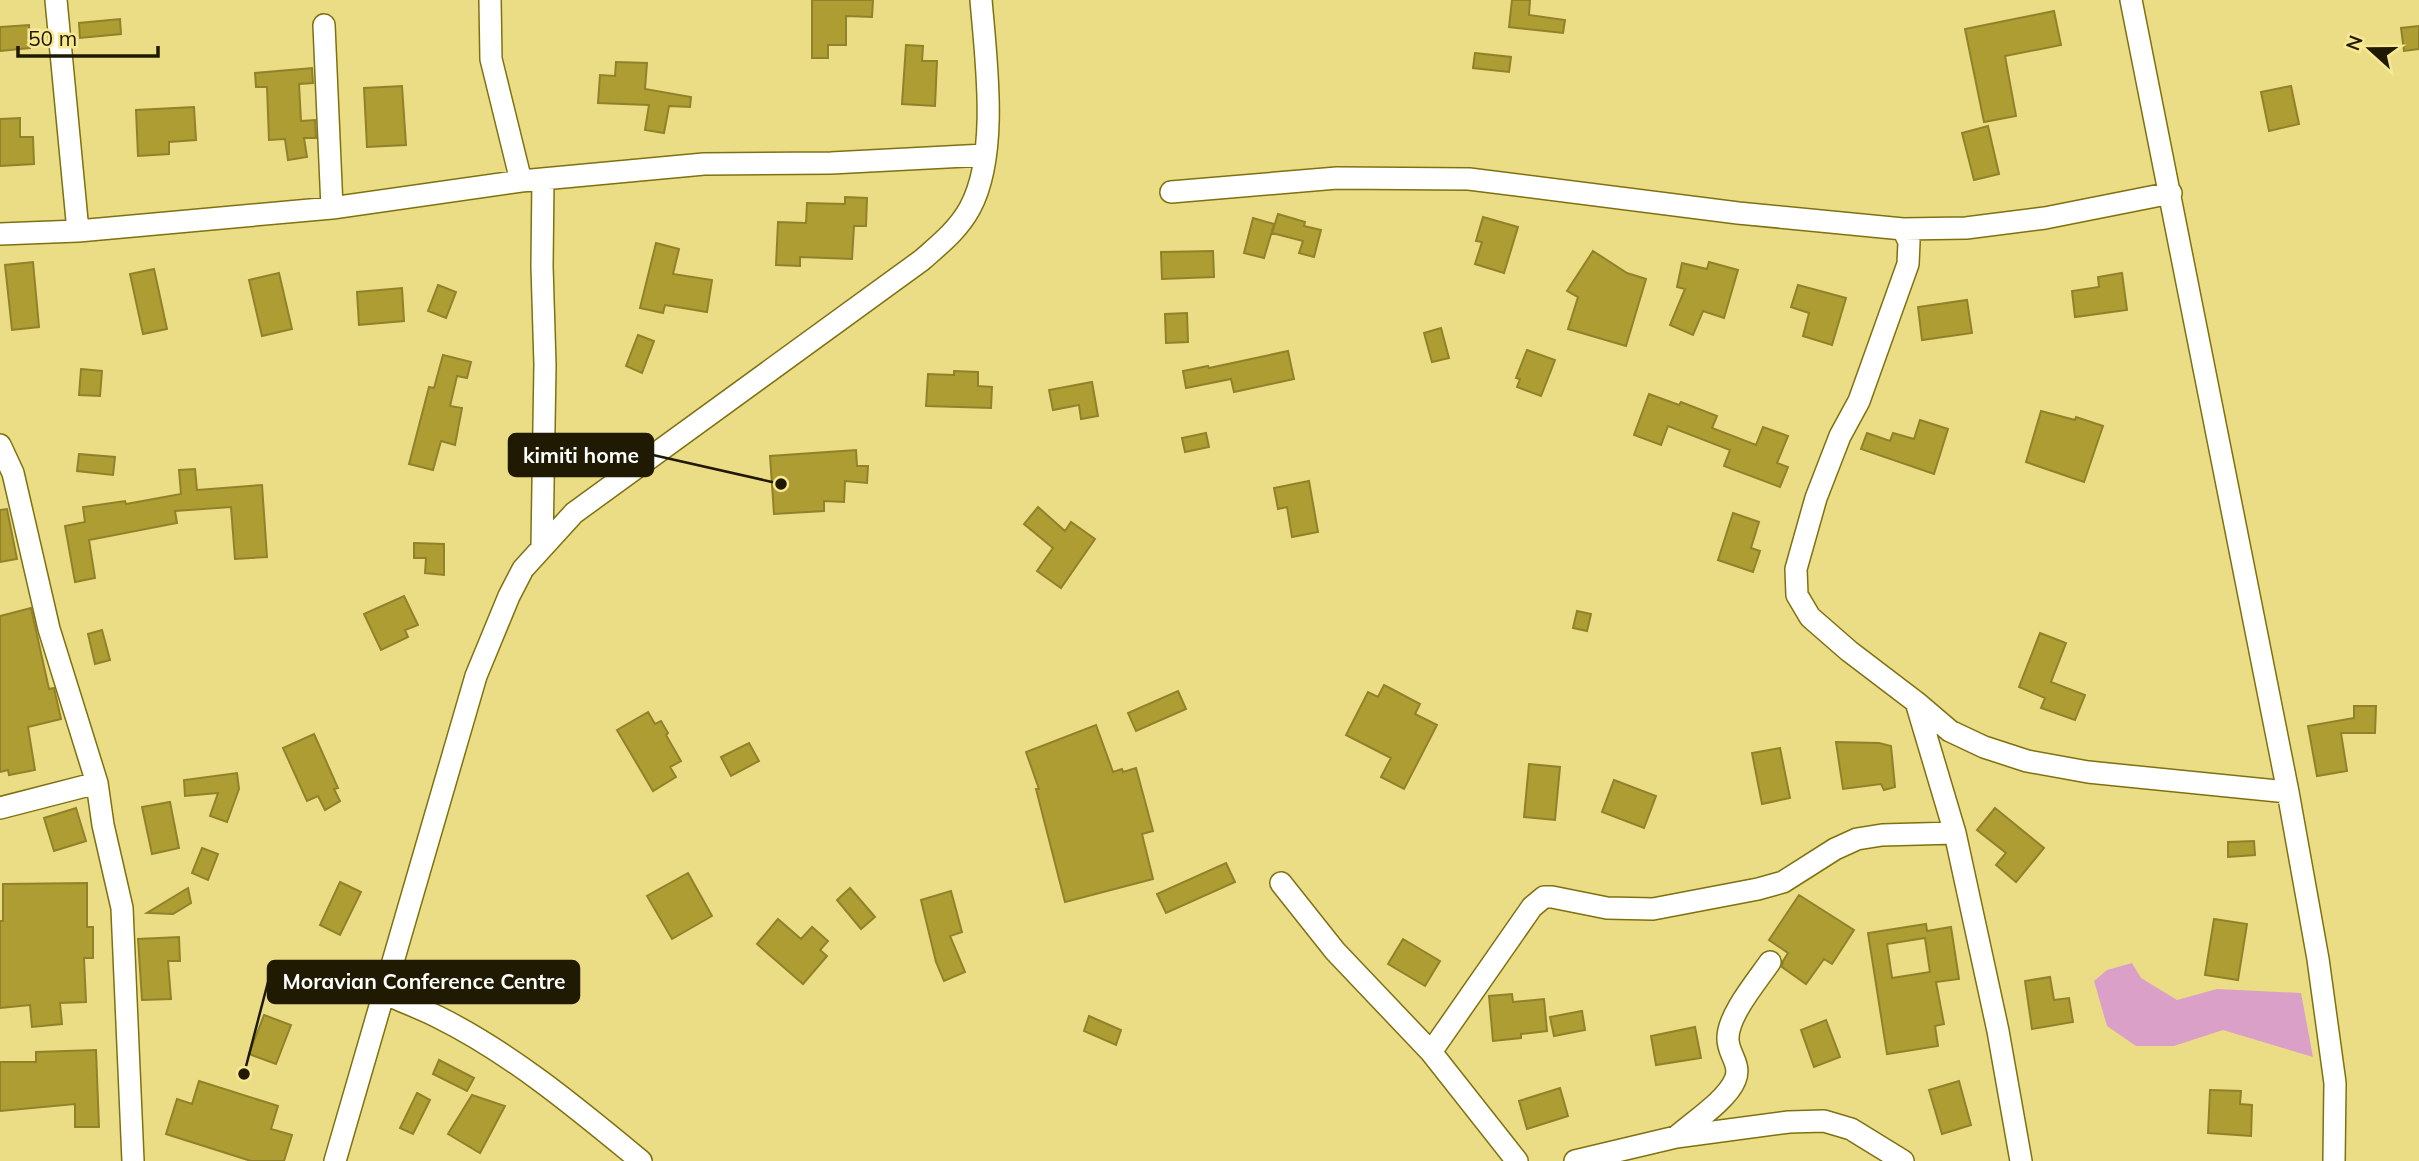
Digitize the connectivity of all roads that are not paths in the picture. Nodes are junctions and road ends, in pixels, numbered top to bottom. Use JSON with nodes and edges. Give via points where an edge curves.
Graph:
{"nodes":[{"id":1,"x":56,"y":0,"type":"edge"},
{"id":2,"x":490,"y":0,"type":"edge"},
{"id":3,"x":981,"y":0,"type":"edge"},
{"id":4,"x":2131,"y":0,"type":"edge"},
{"id":5,"x":324,"y":25,"type":"dead end"},
{"id":6,"x":985,"y":155,"type":"junction"},
{"id":7,"x":543,"y":180,"type":"junction"},
{"id":8,"x":521,"y":181,"type":"junction"},
{"id":9,"x":1171,"y":192,"type":"dead end"},
{"id":10,"x":2171,"y":193,"type":"junction"},
{"id":11,"x":332,"y":208,"type":"junction"},
{"id":12,"x":1903,"y":229,"type":"junction"},
{"id":13,"x":78,"y":231,"type":"junction"},
{"id":14,"x":0,"y":234,"type":"edge"},
{"id":15,"x":0,"y":445,"type":"edge"},
{"id":16,"x":542,"y":546,"type":"junction"},
{"id":17,"x":1916,"y":702,"type":"junction"},
{"id":18,"x":97,"y":783,"type":"junction"},
{"id":19,"x":2288,"y":792,"type":"junction"},
{"id":20,"x":0,"y":808,"type":"edge"},
{"id":21,"x":1955,"y":833,"type":"junction"},
{"id":22,"x":1281,"y":883,"type":"dead end"},
{"id":23,"x":1770,"y":962,"type":"dead end"},
{"id":24,"x":383,"y":993,"type":"junction"},
{"id":25,"x":1431,"y":1052,"type":"junction"},
{"id":26,"x":1676,"y":1137,"type":"junction"},
{"id":27,"x":133,"y":1161,"type":"edge"},
{"id":28,"x":335,"y":1161,"type":"edge"},
{"id":29,"x":641,"y":1161,"type":"edge"},
{"id":30,"x":1517,"y":1161,"type":"edge"},
{"id":31,"x":1575,"y":1161,"type":"edge"},
{"id":32,"x":1903,"y":1161,"type":"edge"},
{"id":33,"x":2021,"y":1161,"type":"edge"},
{"id":34,"x":2334,"y":1161,"type":"edge"}],
"edges":[{"from":1,"to":13,"type":"street"},
{"from":2,"to":8,"type":"street","via":[[491,58]]},
{"from":3,"to":6,"type":"street","via":[[988,90]]},
{"from":4,"to":10,"type":"street"},
{"from":5,"to":11,"type":"street"},
{"from":6,"to":7,"type":"street","via":[[704,164]]},
{"from":6,"to":16,"type":"street","via":[[970,208],[951,235],[574,513]]},
{"from":7,"to":8,"type":"street"},
{"from":7,"to":16,"type":"street"},
{"from":8,"to":11,"type":"street"},
{"from":9,"to":12,"type":"street","via":[[1337,178],[1469,179]]},
{"from":10,"to":12,"type":"street","via":[[2045,218],[1966,228]]},
{"from":10,"to":19,"type":"street"},
{"from":11,"to":13,"type":"street"},
{"from":12,"to":17,"type":"street","via":[[1909,242],[1908,264],[1859,401],[1816,498],[1796,569],[1797,596],[1811,617]]},
{"from":13,"to":14,"type":"street"},
{"from":15,"to":18,"type":"street","via":[[13,472],[49,629]]},
{"from":16,"to":24,"type":"street","via":[[509,596],[475,676]]},
{"from":17,"to":19,"type":"street","via":[[1950,731],[2027,761],[2088,772]]},
{"from":17,"to":21,"type":"street"},
{"from":18,"to":20,"type":"street"},
{"from":18,"to":27,"type":"street","via":[[122,908]]},
{"from":19,"to":34,"type":"street","via":[[2336,1083]]},
{"from":21,"to":25,"type":"street","via":[[1857,839],[1783,882],[1653,909],[1607,908],[1544,897],[1532,907]]},
{"from":21,"to":33,"type":"street"},
{"from":22,"to":25,"type":"street","via":[[1335,951]]},
{"from":23,"to":26,"type":"street","via":[[1730,1024],[1728,1038],[1736,1079]]},
{"from":24,"to":28,"type":"street"},
{"from":24,"to":29,"type":"street","via":[[486,1044]]},
{"from":25,"to":30,"type":"street"},
{"from":26,"to":31,"type":"street"},
{"from":26,"to":32,"type":"street","via":[[1824,1121],[1851,1129]]}]}
